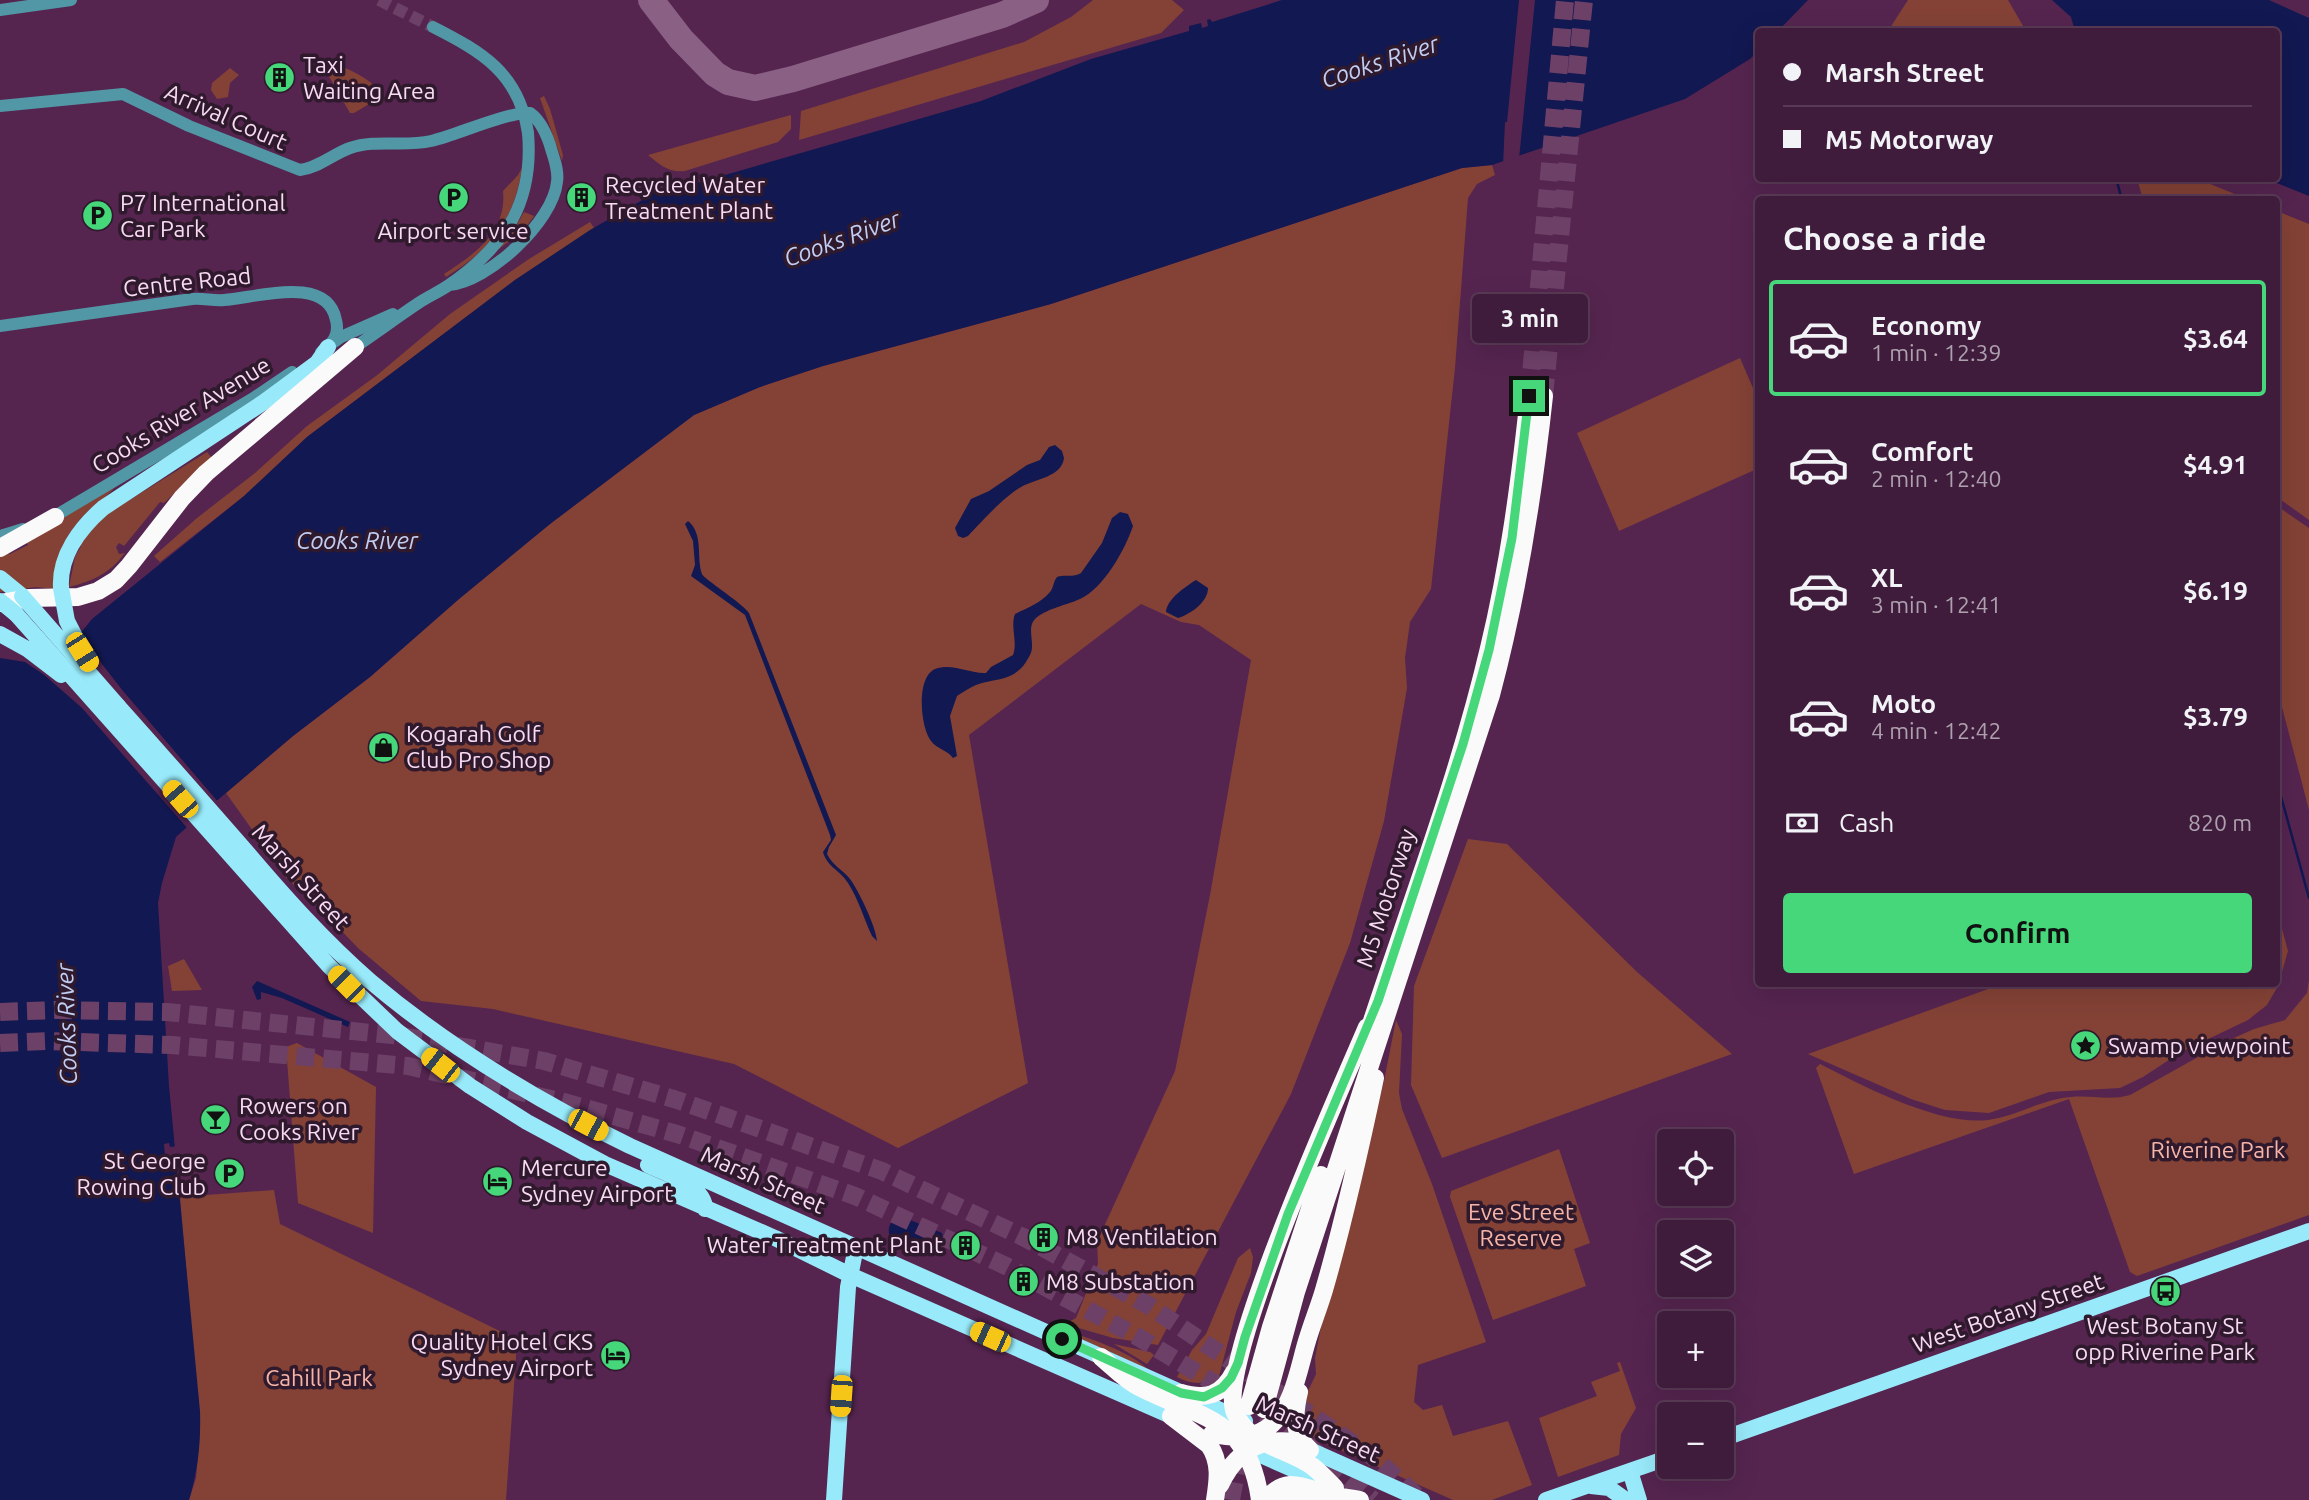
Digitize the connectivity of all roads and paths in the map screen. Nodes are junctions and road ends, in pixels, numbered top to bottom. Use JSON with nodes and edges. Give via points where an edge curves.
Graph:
{"nodes":[{"id":1,"x":71,"y":0,"type":"edge"},
{"id":2,"x":0,"y":10,"type":"edge"},
{"id":3,"x":433,"y":27,"type":"tunnel mouth"},
{"id":4,"x":0,"y":106,"type":"edge"},
{"id":5,"x":449,"y":285,"type":"junction"},
{"id":6,"x":419,"y":303,"type":"junction"},
{"id":7,"x":0,"y":326,"type":"edge"},
{"id":8,"x":330,"y":345,"type":"junction"},
{"id":9,"x":355,"y":347,"type":"junction"},
{"id":10,"x":1536,"y":396,"type":"tunnel mouth"},
{"id":11,"x":168,"y":464,"type":"junction"},
{"id":12,"x":55,"y":517,"type":"junction"},
{"id":13,"x":0,"y":536,"type":"edge"},
{"id":14,"x":0,"y":548,"type":"edge"},
{"id":15,"x":0,"y":578,"type":"edge"},
{"id":16,"x":0,"y":602,"type":"edge"},
{"id":17,"x":0,"y":634,"type":"edge"},
{"id":18,"x":113,"y":711,"type":"junction"},
{"id":19,"x":240,"y":856,"type":"junction"},
{"id":20,"x":1384,"y":1004,"type":"junction"},
{"id":21,"x":572,"y":1116,"type":"junction"},
{"id":22,"x":705,"y":1209,"type":"junction"},
{"id":23,"x":2309,"y":1231,"type":"edge"},
{"id":24,"x":856,"y":1247,"type":"junction"},
{"id":25,"x":850,"y":1275,"type":"junction"},
{"id":26,"x":1101,"y":1357,"type":"joint"},
{"id":27,"x":1238,"y":1363,"type":"junction"},
{"id":28,"x":1301,"y":1364,"type":"junction"},
{"id":29,"x":1136,"y":1387,"type":"junction"},
{"id":30,"x":1176,"y":1404,"type":"junction"},
{"id":31,"x":1250,"y":1411,"type":"junction"},
{"id":32,"x":1212,"y":1434,"type":"joint"},
{"id":33,"x":1734,"y":1434,"type":"edge"},
{"id":34,"x":1250,"y":1442,"type":"junction"},
{"id":35,"x":1292,"y":1442,"type":"joint"},
{"id":36,"x":1310,"y":1450,"type":"junction"},
{"id":37,"x":1657,"y":1462,"type":"edge"},
{"id":38,"x":1630,"y":1471,"type":"junction"},
{"id":39,"x":1587,"y":1485,"type":"junction"},
{"id":40,"x":1335,"y":1488,"type":"joint"},
{"id":41,"x":1216,"y":1497,"type":"edge"},
{"id":42,"x":834,"y":1500,"type":"edge"},
{"id":43,"x":1260,"y":1500,"type":"edge"},
{"id":44,"x":1266,"y":1500,"type":"edge"},
{"id":45,"x":1285,"y":1500,"type":"edge"},
{"id":46,"x":1319,"y":1500,"type":"edge"},
{"id":47,"x":1361,"y":1500,"type":"edge"},
{"id":48,"x":1422,"y":1500,"type":"edge"},
{"id":49,"x":1546,"y":1500,"type":"edge"},
{"id":50,"x":1626,"y":1500,"type":"edge"},
{"id":51,"x":1639,"y":1500,"type":"edge"}],
"edges":[{"from":1,"to":2,"type":"street"},
{"from":3,"to":5,"type":"street","bridge":true,"via":[[493,62],[519,100],[530,152],[521,205],[508,230]]},
{"from":4,"to":5,"type":"street","name":"Arrival Court","via":[[123,94],[300,170],[365,144],[421,143],[530,113],[544,130],[557,170],[551,202],[518,247],[472,277]]},
{"from":5,"to":6,"type":"street"},
{"from":6,"to":8,"type":"street","name":"Cooks River Avenue"},
{"from":6,"to":9,"type":"street"},
{"from":7,"to":8,"type":"street","name":"Centre Road","via":[[192,299],[300,292],[317,296],[331,308],[337,326]]},
{"from":8,"to":11,"type":"main road","via":[[317,363],[264,402]]},
{"from":8,"to":12,"type":"street","name":"Cooks River Avenue","via":[[252,399]]},
{"from":9,"to":11,"type":"main road","via":[[231,433]]},
{"from":9,"to":16,"type":"highway","via":[[206,473],[116,580],[78,597]]},
{"from":10,"to":20,"type":"highway","name":"M5 Motorway","via":[[1533,494],[1500,661]]},
{"from":11,"to":18,"type":"main road","bridge":true,"via":[[112,500],[86,524],[69,549],[62,574],[64,612]]},
{"from":12,"to":13,"type":"street","name":"Cooks River Avenue"},
{"from":12,"to":14,"type":"highway"},
{"from":15,"to":18,"type":"main road","bridge":true,"via":[[22,596]]},
{"from":16,"to":18,"type":"main road","bridge":true},
{"from":17,"to":18,"type":"main road","via":[[40,657]]},
{"from":18,"to":19,"type":"main road","name":"Marsh Street"},
{"from":19,"to":21,"type":"main road","name":"Marsh Street","via":[[371,981],[443,1037]]},
{"from":19,"to":22,"type":"main road","name":"Marsh Street","via":[[308,944],[346,984],[440,1065],[551,1136]]},
{"from":20,"to":27,"type":"highway","via":[[1288,1214]]},
{"from":20,"to":28,"type":"highway","via":[[1357,1158]]},
{"from":20,"to":31,"type":"highway","name":"M5 Motorway","via":[[1271,1327]]},
{"from":21,"to":22,"type":"main road","via":[[602,1139],[699,1192]]},
{"from":21,"to":24,"type":"main road","name":"Marsh Street"},
{"from":22,"to":25,"type":"main road","name":"Marsh Street"},
{"from":23,"to":33,"type":"main road","name":"West Botany Street"},
{"from":24,"to":25,"type":"main road"},
{"from":24,"to":26,"type":"main road","name":"Marsh Street"},
{"from":25,"to":29,"type":"main road","name":"Marsh Street"},
{"from":25,"to":42,"type":"main road"},
{"from":26,"to":29,"type":"highway"},
{"from":27,"to":30,"type":"highway","via":[[1218,1391]]},
{"from":27,"to":31,"type":"highway","via":[[1233,1406]]},
{"from":28,"to":34,"type":"highway","via":[[1275,1422]]},
{"from":28,"to":36,"type":"highway","via":[[1296,1428]]},
{"from":29,"to":30,"type":"highway"},
{"from":30,"to":31,"type":"main road","name":"Marsh Street"},
{"from":30,"to":32,"type":"main road"},
{"from":30,"to":34,"type":"highway"},
{"from":30,"to":41,"type":"highway","via":[[1213,1451],[1218,1464]]},
{"from":31,"to":34,"type":"highway"},
{"from":32,"to":34,"type":"highway"},
{"from":34,"to":35,"type":"highway"},
{"from":34,"to":40,"type":"highway","via":[[1311,1466]]},
{"from":34,"to":41,"type":"highway","via":[[1230,1466]]},
{"from":34,"to":43,"type":"highway"},
{"from":35,"to":36,"type":"main road","name":"Marsh Street"},
{"from":36,"to":48,"type":"main road","name":"Marsh Street"},
{"from":37,"to":38,"type":"main road"},
{"from":38,"to":39,"type":"main road"},
{"from":38,"to":51,"type":"main road"},
{"from":39,"to":49,"type":"main road"},
{"from":39,"to":50,"type":"main road","via":[[1609,1488]]},
{"from":40,"to":47,"type":"main road","name":"Marsh Street"},
{"from":44,"to":47,"type":"highway","via":[[1277,1489],[1293,1484]]},
{"from":45,"to":46,"type":"highway","via":[[1306,1495]]}]}
